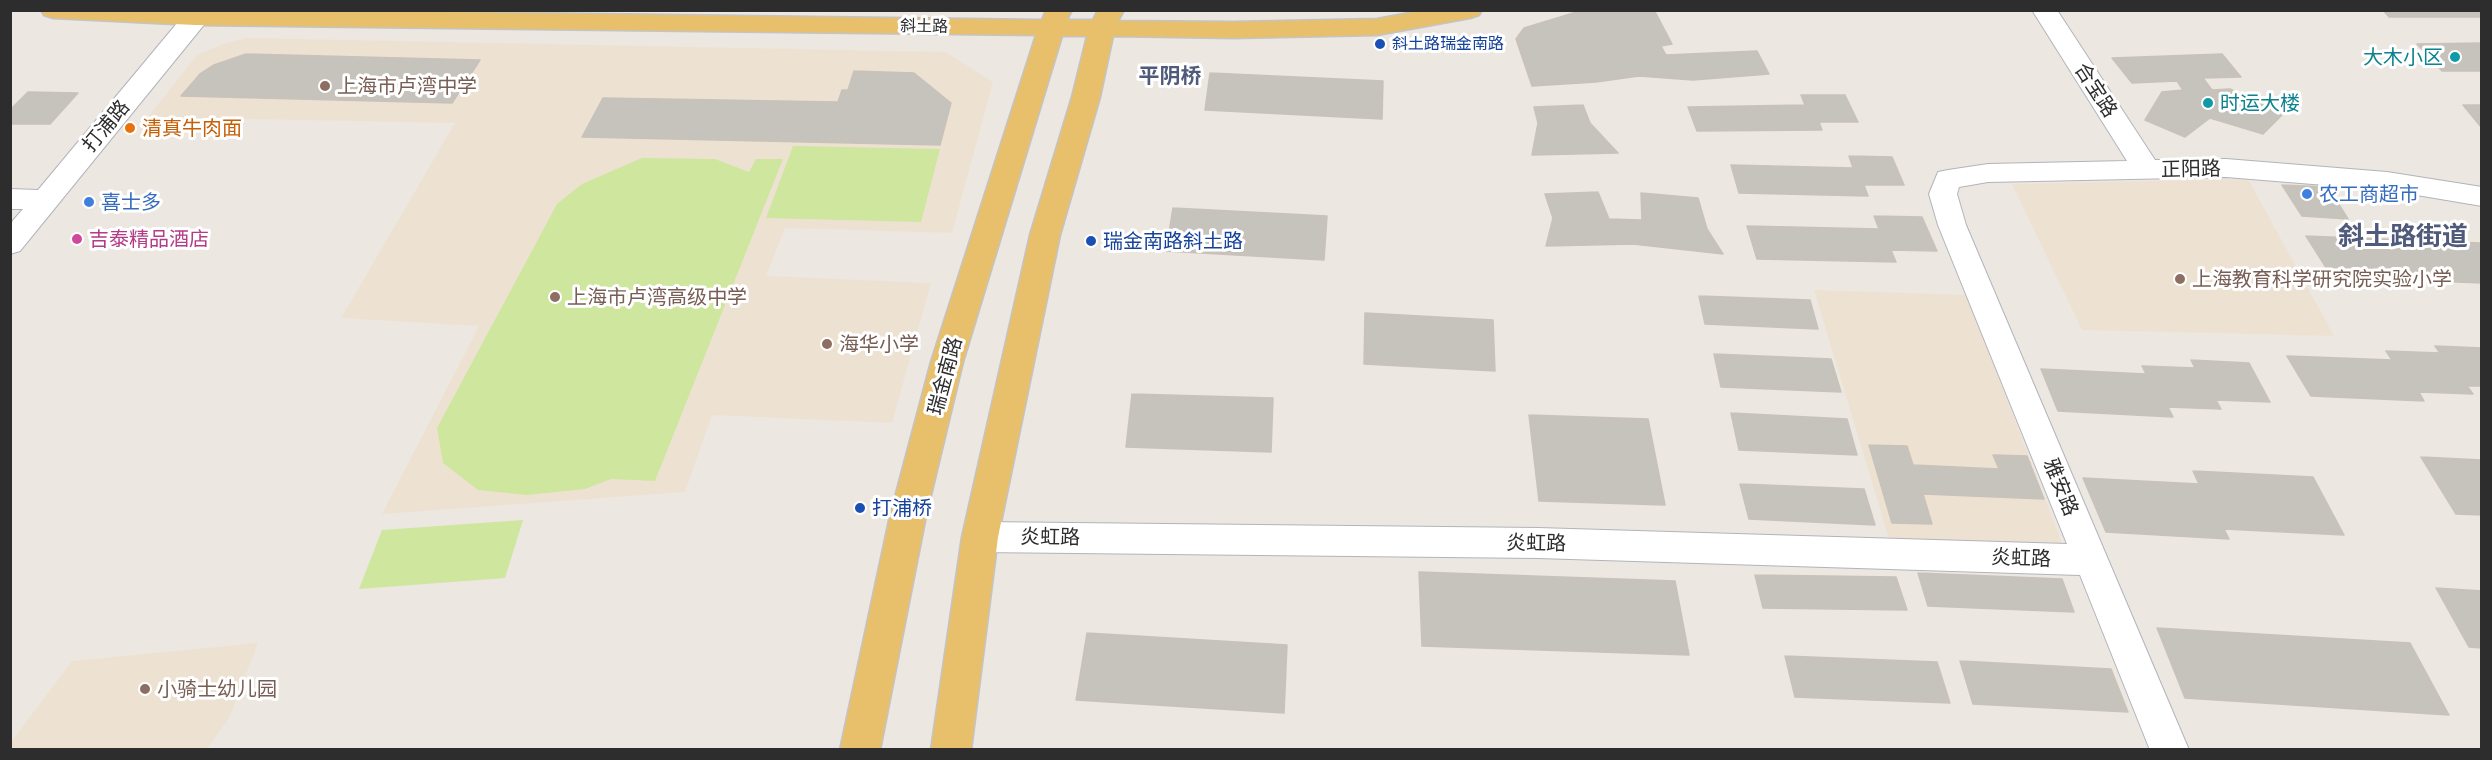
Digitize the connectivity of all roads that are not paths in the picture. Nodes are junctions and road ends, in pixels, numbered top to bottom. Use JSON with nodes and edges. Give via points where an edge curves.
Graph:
{"nodes":[{"id":1,"x":53,"y":10,"type":"edge"},
{"id":2,"x":1470,"y":10,"type":"edge"},
{"id":3,"x":2044,"y":10,"type":"edge"},
{"id":4,"x":200,"y":14,"type":"edge"},
{"id":5,"x":1055,"y":19,"type":"edge"},
{"id":6,"x":1106,"y":19,"type":"edge"},
{"id":7,"x":2147,"y":170,"type":"junction"},
{"id":8,"x":2481,"y":197,"type":"edge"},
{"id":9,"x":10,"y":200,"type":"edge"},
{"id":10,"x":44,"y":200,"type":"junction"},
{"id":11,"x":1952,"y":225,"type":"joint"},
{"id":12,"x":10,"y":244,"type":"edge"},
{"id":13,"x":980,"y":537,"type":"junction"},
{"id":14,"x":2091,"y":560,"type":"junction"},
{"id":15,"x":860,"y":750,"type":"edge"},
{"id":16,"x":951,"y":750,"type":"edge"},
{"id":17,"x":2170,"y":750,"type":"edge"}],
"edges":[{"from":1,"to":4,"type":"main road","name":"斜土路"},
{"from":2,"to":6,"type":"main road","name":"斜土路","via":[[1377,27],[1318,30]]},
{"from":3,"to":7,"type":"street","name":"合宝路"},
{"from":4,"to":5,"type":"main road","name":"斜土路"},
{"from":4,"to":10,"type":"street","name":"打浦路"},
{"from":5,"to":6,"type":"main road","name":"斜土路"},
{"from":5,"to":15,"type":"main road","name":"瑞金南路","via":[[947,362],[908,516]]},
{"from":6,"to":13,"type":"main road","via":[[1045,235]]},
{"from":7,"to":8,"type":"street","name":"正阳路","via":[[2226,168],[2315,174]]},
{"from":7,"to":11,"type":"street","name":"正阳路","via":[[1988,173],[1948,179],[1943,194]]},
{"from":9,"to":10,"type":"street"},
{"from":10,"to":12,"type":"street","name":"打浦路"},
{"from":11,"to":14,"type":"street","name":"雅安路"},
{"from":13,"to":14,"type":"street","name":"炎虹路","via":[[1538,543]]},
{"from":13,"to":16,"type":"main road"},
{"from":14,"to":17,"type":"street","name":"雅安路"}]}
